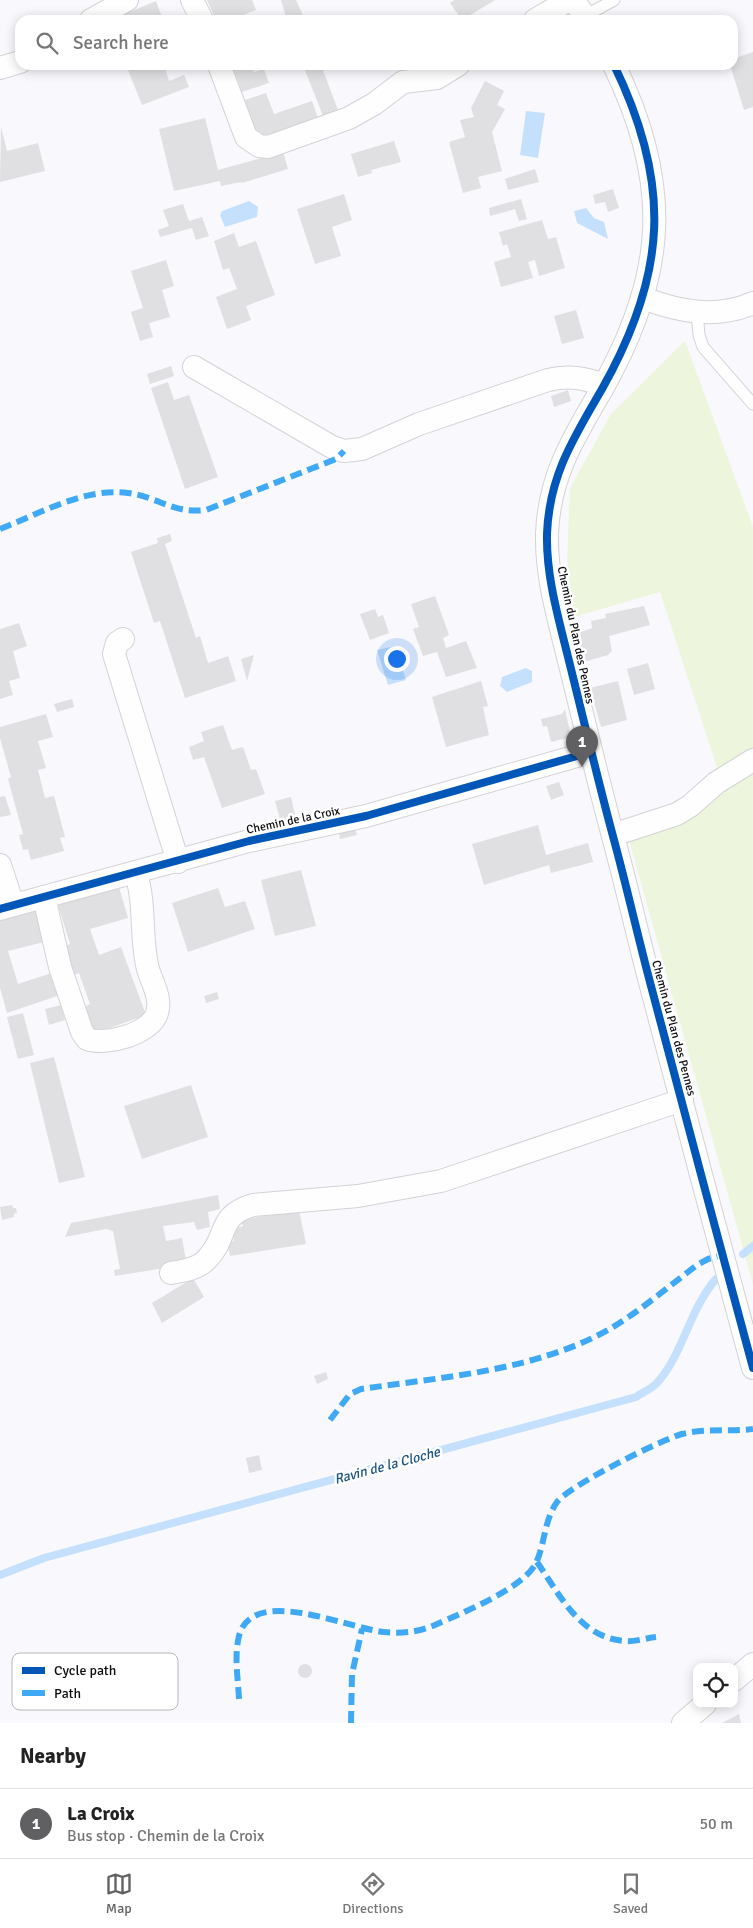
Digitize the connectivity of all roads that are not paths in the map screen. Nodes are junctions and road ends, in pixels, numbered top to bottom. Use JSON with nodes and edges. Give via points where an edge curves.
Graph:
{"nodes":[{"id":1,"x":127,"y":0,"type":"edge"},
{"id":2,"x":192,"y":0,"type":"edge"},
{"id":3,"x":569,"y":0,"type":"edge"},
{"id":4,"x":614,"y":0,"type":"edge"},
{"id":5,"x":582,"y":12,"type":"edge"},
{"id":6,"x":100,"y":15,"type":"edge"},
{"id":7,"x":200,"y":15,"type":"edge"},
{"id":8,"x":544,"y":15,"type":"edge"},
{"id":9,"x":15,"y":64,"type":"edge"},
{"id":10,"x":0,"y":68,"type":"edge"},
{"id":11,"x":220,"y":70,"type":"edge"},
{"id":12,"x":450,"y":70,"type":"edge"},
{"id":13,"x":616,"y":70,"type":"edge"},
{"id":14,"x":643,"y":298,"type":"junction"},
{"id":15,"x":753,"y":303,"type":"edge"},
{"id":16,"x":697,"y":312,"type":"junction"},
{"id":17,"x":194,"y":367,"type":"dead end"},
{"id":18,"x":604,"y":385,"type":"junction"},
{"id":19,"x":753,"y":404,"type":"edge"},
{"id":20,"x":123,"y":639,"type":"dead end"},
{"id":21,"x":591,"y":752,"type":"junction"},
{"id":22,"x":753,"y":760,"type":"edge"},
{"id":23,"x":613,"y":835,"type":"junction"},
{"id":24,"x":178,"y":862,"type":"junction"},
{"id":25,"x":0,"y":864,"type":"edge"},
{"id":26,"x":136,"y":874,"type":"junction"},
{"id":27,"x":44,"y":896,"type":"junction"},
{"id":28,"x":7,"y":907,"type":"edge"},
{"id":29,"x":682,"y":1100,"type":"junction"},
{"id":30,"x":171,"y":1273,"type":"dead end"},
{"id":31,"x":753,"y":1368,"type":"edge"},
{"id":32,"x":753,"y":1664,"type":"edge"},
{"id":33,"x":738,"y":1677,"type":"edge"},
{"id":34,"x":700,"y":1708,"type":"edge"},
{"id":35,"x":683,"y":1723,"type":"edge"}],
"edges":[{"from":1,"to":6,"type":"street"},
{"from":2,"to":7,"type":"street"},
{"from":3,"to":8,"type":"street"},
{"from":4,"to":5,"type":"lane"},
{"from":9,"to":10,"type":"street"},
{"from":11,"to":12,"type":"street","via":[[246,137],[259,146],[268,147],[349,118],[403,82],[437,78]]},
{"from":13,"to":14,"type":"street","name":"Chemin du Plan des Pennes","via":[[634,107],[653,180],[655,232]]},
{"from":14,"to":16,"type":"street"},
{"from":14,"to":18,"type":"street","name":"Chemin du Plan des Pennes","via":[[632,329]]},
{"from":15,"to":16,"type":"street","via":[[728,311]]},
{"from":16,"to":19,"type":"lane","via":[[703,347]]},
{"from":17,"to":18,"type":"street","via":[[332,447],[352,452],[418,424],[556,378],[582,378]]},
{"from":18,"to":21,"type":"street","name":"Chemin du Plan des Pennes","via":[[576,432],[554,483],[547,535],[553,591]]},
{"from":20,"to":24,"type":"street","via":[[117,643],[114,654]]},
{"from":21,"to":23,"type":"street","name":"Chemin du Plan des Pennes"},
{"from":21,"to":24,"type":"street","name":"Chemin de la Croix","via":[[366,816],[249,841]]},
{"from":22,"to":23,"type":"street","via":[[716,783],[678,814]]},
{"from":23,"to":29,"type":"street","name":"Chemin du Plan des Pennes"},
{"from":24,"to":26,"type":"street","name":"Chemin de la Croix"},
{"from":25,"to":28,"type":"street"},
{"from":26,"to":27,"type":"street","name":"Chemin de la Croix"},
{"from":26,"to":27,"type":"street","via":[[148,967],[157,995],[157,1014],[145,1029],[105,1042],[87,1039],[82,1032],[60,967]]},
{"from":27,"to":28,"type":"street","name":"Chemin de la Croix"},
{"from":29,"to":30,"type":"street","via":[[441,1181],[358,1196],[243,1208],[231,1215],[207,1259],[198,1266]]},
{"from":29,"to":31,"type":"street","name":"Chemin du Plan des Pennes"},
{"from":32,"to":33,"type":"street"},
{"from":34,"to":35,"type":"street"}]}
